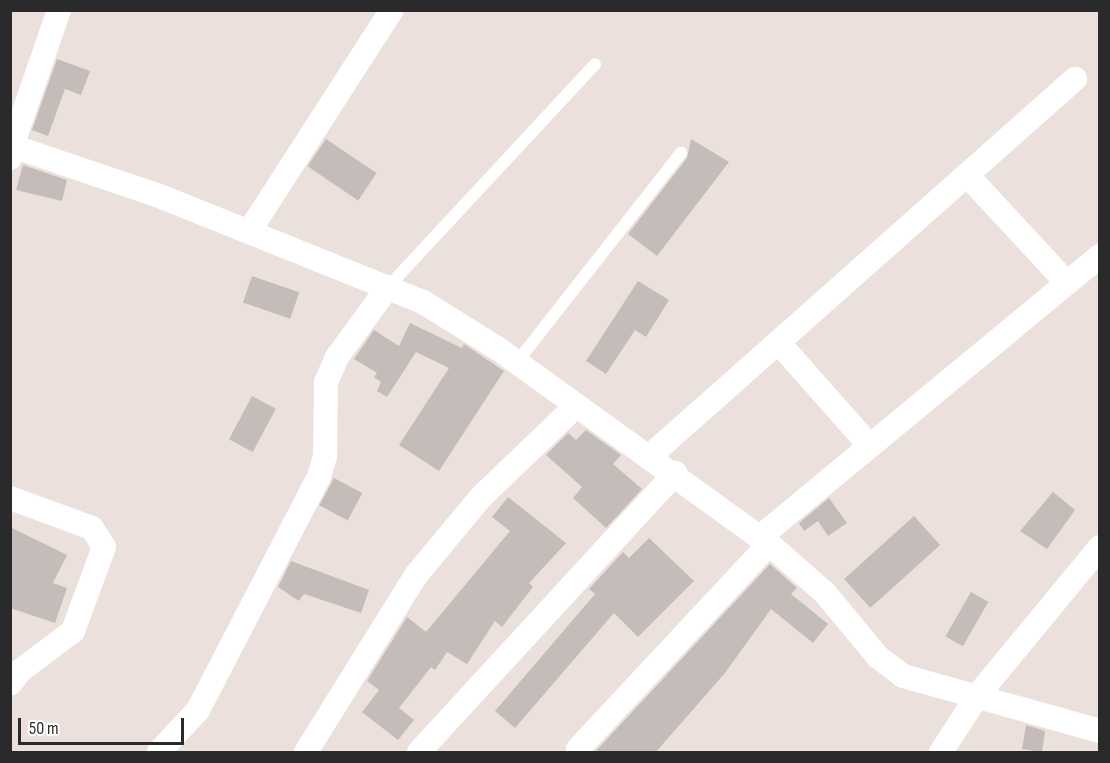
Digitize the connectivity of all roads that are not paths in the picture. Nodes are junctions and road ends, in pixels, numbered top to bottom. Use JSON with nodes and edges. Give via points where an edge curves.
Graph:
{"nodes":[{"id":1,"x":58,"y":10,"type":"edge"},
{"id":2,"x":392,"y":10,"type":"edge"},
{"id":3,"x":595,"y":64,"type":"dead end"},
{"id":4,"x":1075,"y":79,"type":"dead end"},
{"id":5,"x":11,"y":152,"type":"edge"},
{"id":6,"x":681,"y":153,"type":"dead end"},
{"id":7,"x":967,"y":175,"type":"junction"},
{"id":8,"x":250,"y":230,"type":"junction"},
{"id":9,"x":1100,"y":256,"type":"edge"},
{"id":10,"x":1067,"y":283,"type":"junction"},
{"id":11,"x":388,"y":287,"type":"junction"},
{"id":12,"x":778,"y":342,"type":"junction"},
{"id":13,"x":517,"y":362,"type":"junction"},
{"id":14,"x":575,"y":407,"type":"junction"},
{"id":15,"x":870,"y":446,"type":"junction"},
{"id":16,"x":651,"y":455,"type":"junction"},
{"id":17,"x":676,"y":473,"type":"junction"},
{"id":18,"x":10,"y":498,"type":"edge"},
{"id":19,"x":765,"y":540,"type":"junction"},
{"id":20,"x":1100,"y":547,"type":"edge"},
{"id":21,"x":10,"y":684,"type":"edge"},
{"id":22,"x":978,"y":695,"type":"junction"},
{"id":23,"x":1100,"y":731,"type":"edge"},
{"id":24,"x":578,"y":749,"type":"dead end"},
{"id":25,"x":159,"y":753,"type":"edge"},
{"id":26,"x":306,"y":753,"type":"edge"},
{"id":27,"x":419,"y":753,"type":"edge"},
{"id":28,"x":941,"y":753,"type":"edge"}],
"edges":[{"from":1,"to":5,"type":"street","via":[[35,69]]},
{"from":2,"to":8,"type":"street"},
{"from":3,"to":11,"type":"lane"},
{"from":4,"to":7,"type":"street"},
{"from":5,"to":8,"type":"street"},
{"from":6,"to":13,"type":"lane"},
{"from":7,"to":10,"type":"street"},
{"from":7,"to":12,"type":"street"},
{"from":8,"to":11,"type":"street"},
{"from":9,"to":10,"type":"street"},
{"from":10,"to":15,"type":"street"},
{"from":11,"to":13,"type":"street","via":[[423,302]]},
{"from":11,"to":25,"type":"street","via":[[337,357],[326,382],[325,456],[319,477],[198,710]]},
{"from":12,"to":15,"type":"street"},
{"from":12,"to":16,"type":"street"},
{"from":13,"to":14,"type":"street"},
{"from":14,"to":16,"type":"street"},
{"from":14,"to":26,"type":"street","via":[[481,497],[417,574]]},
{"from":15,"to":19,"type":"street"},
{"from":16,"to":17,"type":"street"},
{"from":17,"to":19,"type":"street"},
{"from":17,"to":27,"type":"street"},
{"from":18,"to":21,"type":"street","via":[[92,528],[104,548],[73,631],[20,671]]},
{"from":19,"to":22,"type":"street","via":[[825,593],[878,657],[903,676]]},
{"from":19,"to":24,"type":"street"},
{"from":20,"to":22,"type":"street"},
{"from":22,"to":23,"type":"street"},
{"from":22,"to":28,"type":"street"}]}
